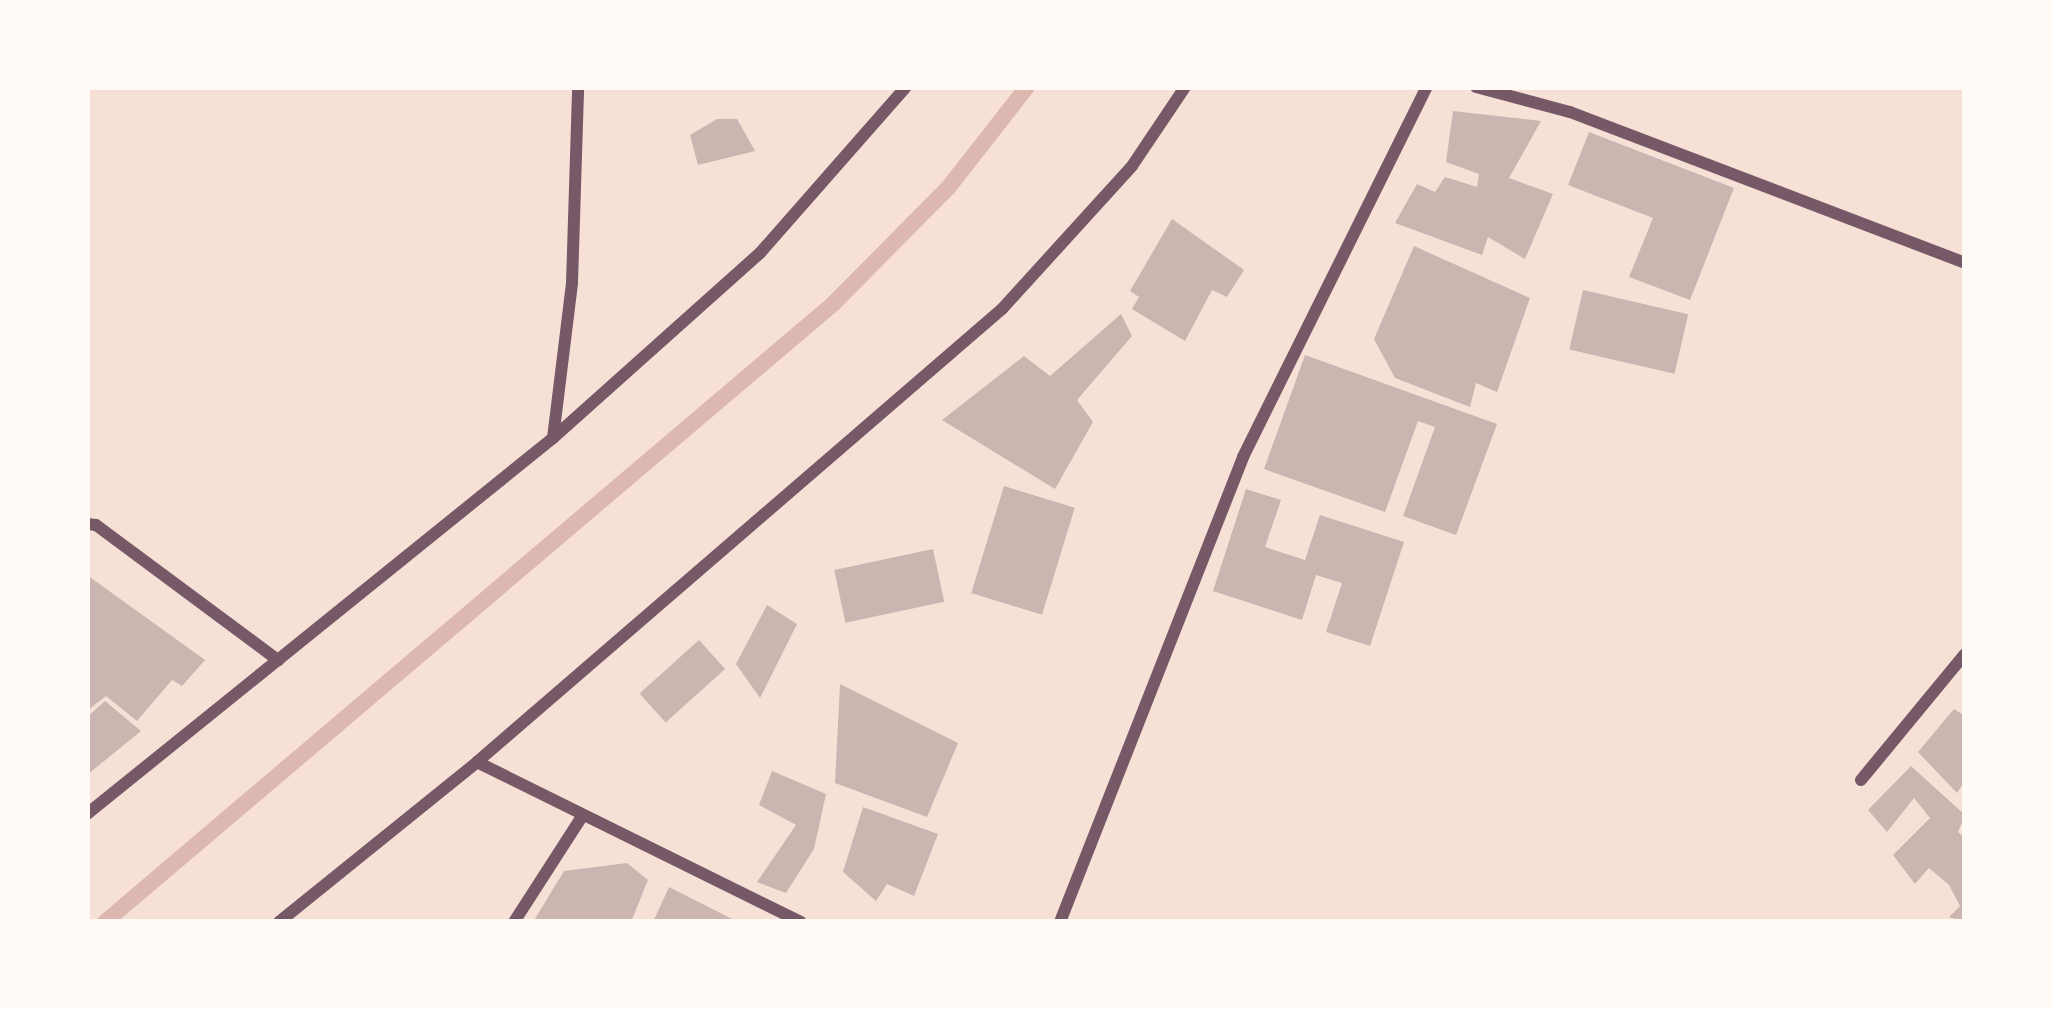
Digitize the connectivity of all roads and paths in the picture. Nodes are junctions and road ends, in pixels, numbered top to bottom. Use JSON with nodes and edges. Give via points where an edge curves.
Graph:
{"nodes":[{"id":1,"x":578,"y":87,"type":"edge"},
{"id":2,"x":906,"y":87,"type":"edge"},
{"id":3,"x":1185,"y":87,"type":"edge"},
{"id":4,"x":1427,"y":87,"type":"edge"},
{"id":5,"x":1476,"y":87,"type":"edge"},
{"id":6,"x":1965,"y":263,"type":"edge"},
{"id":7,"x":553,"y":439,"type":"junction"},
{"id":8,"x":87,"y":524,"type":"edge"},
{"id":9,"x":1965,"y":654,"type":"edge"},
{"id":10,"x":278,"y":660,"type":"junction"},
{"id":11,"x":477,"y":763,"type":"junction"},
{"id":12,"x":1861,"y":780,"type":"dead end"},
{"id":13,"x":87,"y":814,"type":"edge"},
{"id":14,"x":583,"y":815,"type":"junction"},
{"id":15,"x":279,"y":922,"type":"edge"},
{"id":16,"x":514,"y":922,"type":"edge"},
{"id":17,"x":801,"y":922,"type":"edge"},
{"id":18,"x":1060,"y":922,"type":"edge"}],
"edges":[{"from":1,"to":7,"type":"street","via":[[572,283]]},
{"from":2,"to":7,"type":"street","via":[[760,253]]},
{"from":3,"to":11,"type":"street","via":[[1132,166],[1002,309]]},
{"from":4,"to":18,"type":"street","via":[[1243,457]]},
{"from":5,"to":6,"type":"street","via":[[1570,112]]},
{"from":7,"to":10,"type":"street"},
{"from":8,"to":10,"type":"street"},
{"from":9,"to":12,"type":"street"},
{"from":10,"to":13,"type":"street"},
{"from":11,"to":14,"type":"street"},
{"from":11,"to":15,"type":"street"},
{"from":14,"to":16,"type":"street"},
{"from":14,"to":17,"type":"street"}]}
